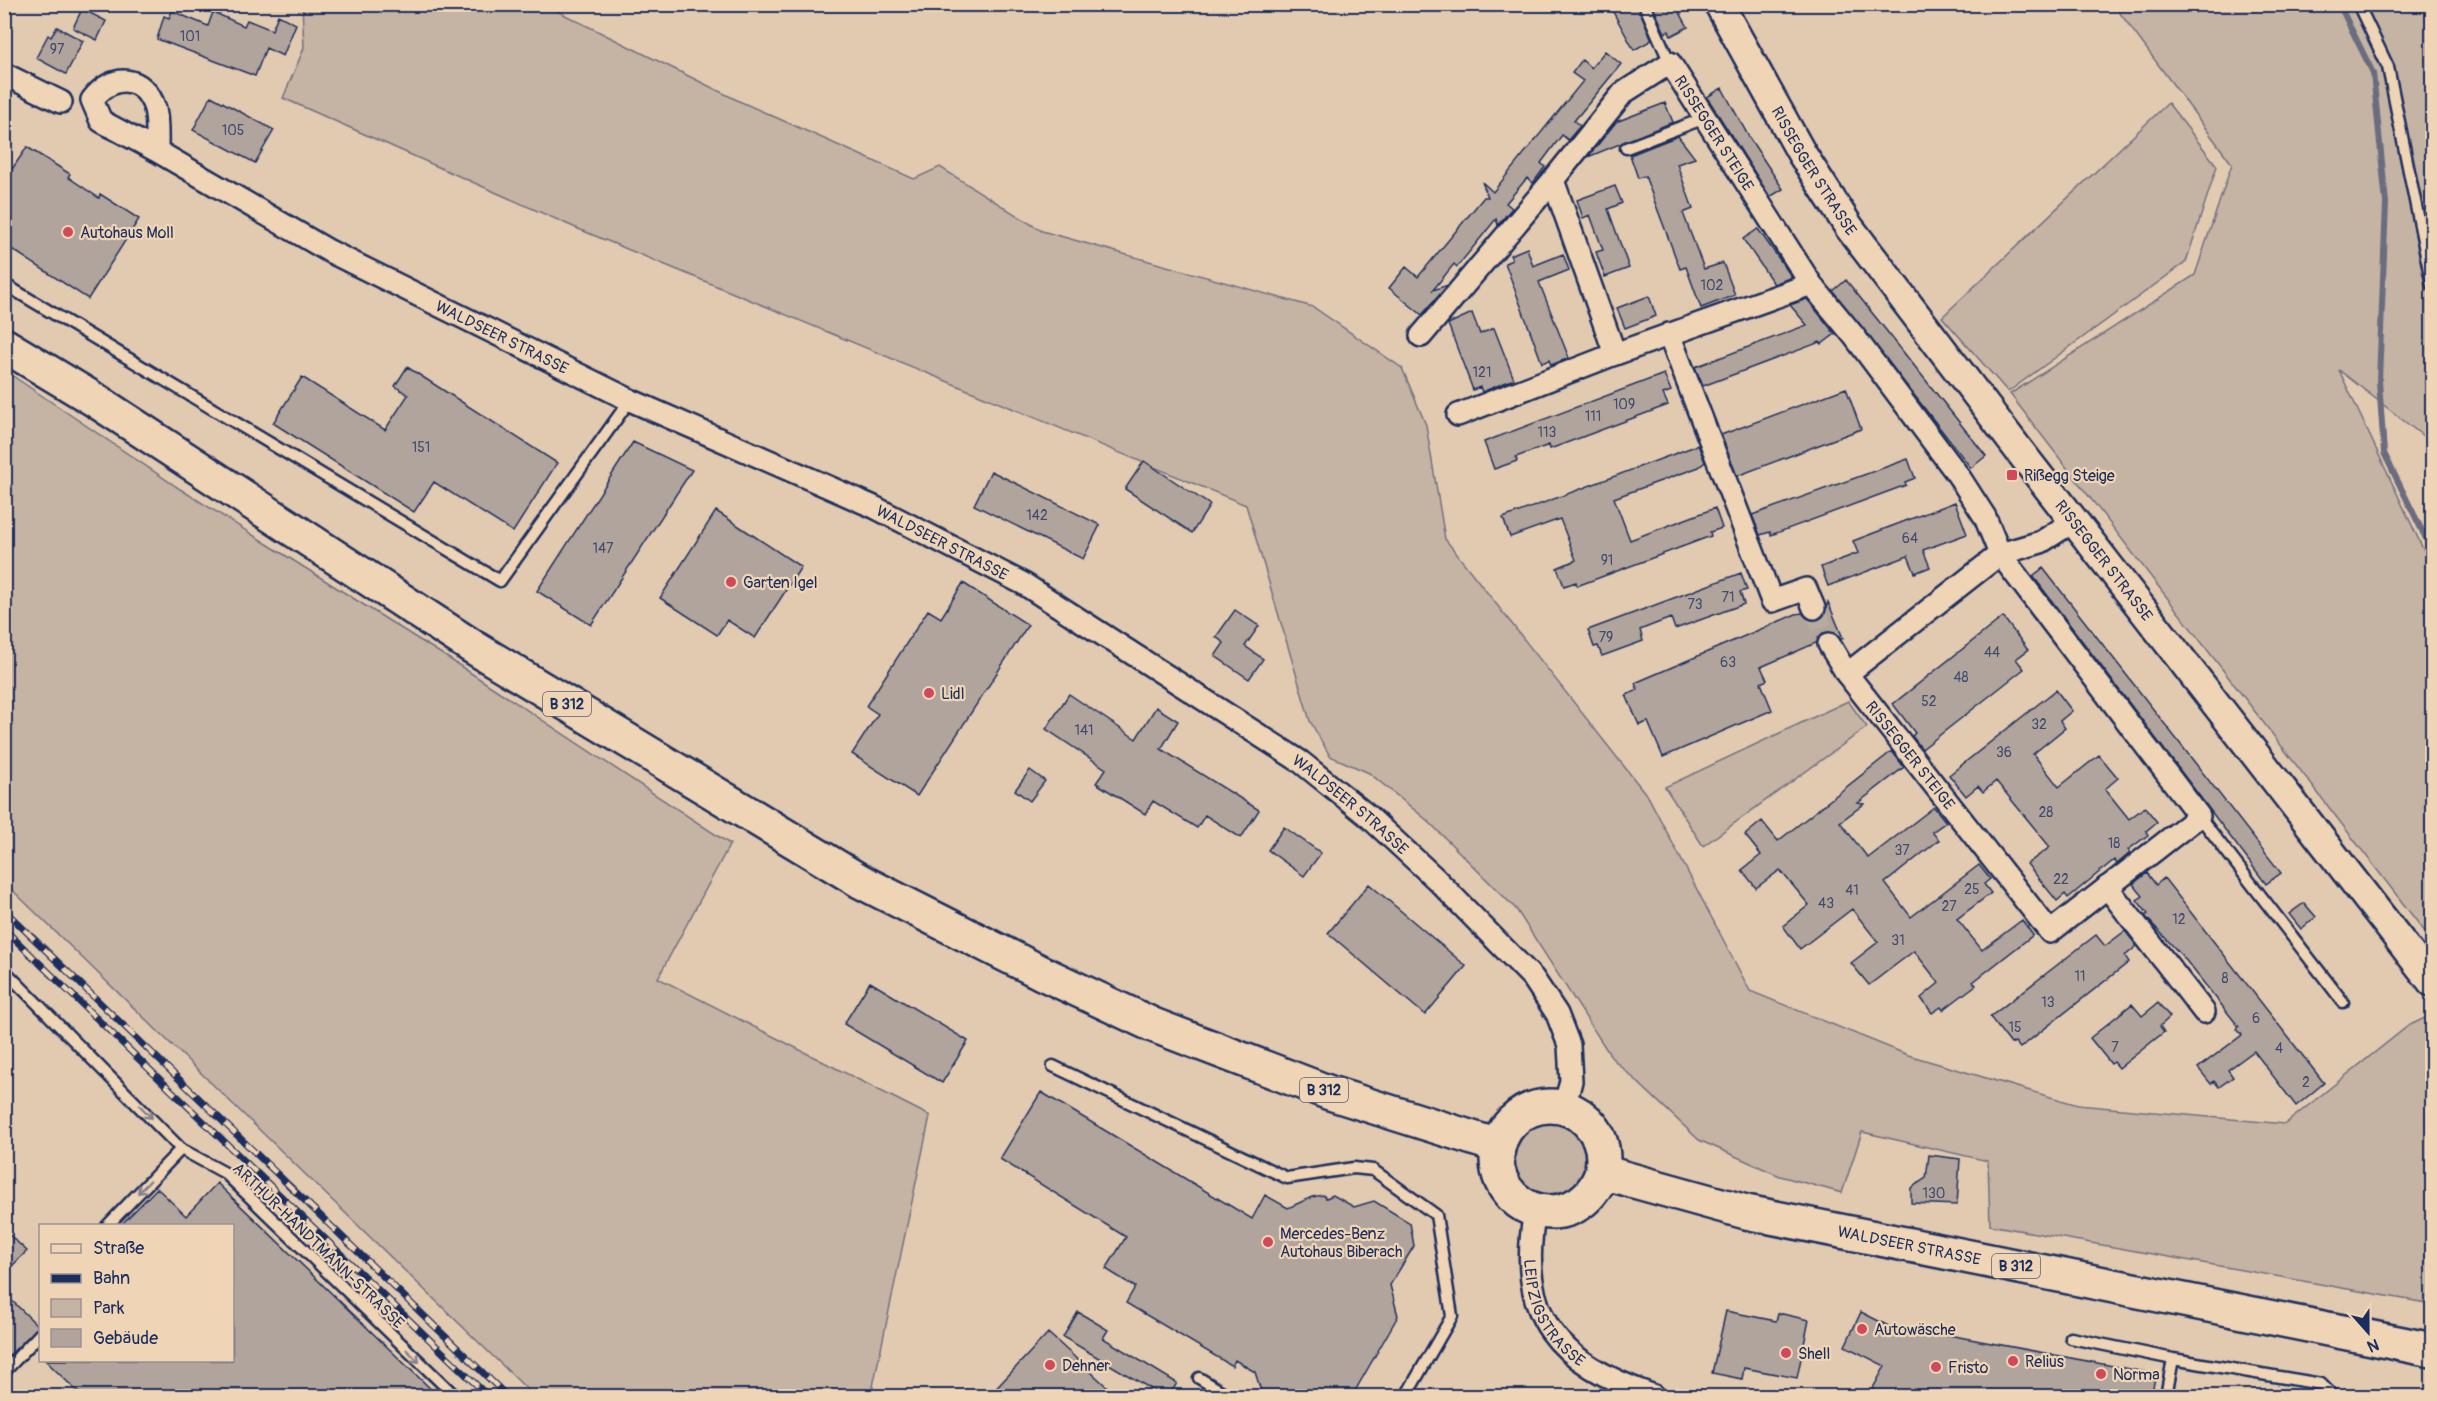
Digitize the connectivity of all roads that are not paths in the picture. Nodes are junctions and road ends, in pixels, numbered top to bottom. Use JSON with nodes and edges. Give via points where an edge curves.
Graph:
{"nodes":[{"id":1,"x":1644,"y":4,"type":"edge"},
{"id":2,"x":1719,"y":4,"type":"edge"},
{"id":3,"x":2358,"y":4,"type":"edge"},
{"id":4,"x":1670,"y":63,"type":"junction"},
{"id":5,"x":4,"y":74,"type":"edge"},
{"id":6,"x":61,"y":102,"type":"dead end"},
{"id":7,"x":1705,"y":118,"type":"junction"},
{"id":8,"x":1626,"y":148,"type":"dead end"},
{"id":9,"x":157,"y":151,"type":"dead end"},
{"id":10,"x":1553,"y":180,"type":"junction"},
{"id":11,"x":4,"y":284,"type":"edge"},
{"id":12,"x":1811,"y":284,"type":"junction"},
{"id":13,"x":2433,"y":285,"type":"edge"},
{"id":14,"x":1669,"y":334,"type":"junction"},
{"id":15,"x":1421,"y":336,"type":"dead end"},
{"id":16,"x":4,"y":345,"type":"edge"},
{"id":17,"x":1615,"y":354,"type":"junction"},
{"id":18,"x":630,"y":400,"type":"junction"},
{"id":19,"x":1458,"y":415,"type":"dead end"},
{"id":20,"x":2074,"y":521,"type":"junction"},
{"id":21,"x":2000,"y":554,"type":"junction"},
{"id":22,"x":1814,"y":608,"type":"tunnel mouth"},
{"id":23,"x":1829,"y":644,"type":"tunnel mouth"},
{"id":24,"x":1847,"y":674,"type":"junction"},
{"id":25,"x":2199,"y":816,"type":"junction"},
{"id":26,"x":2107,"y":887,"type":"junction"},
{"id":27,"x":4,"y":970,"type":"edge"},
{"id":28,"x":2433,"y":982,"type":"edge"},
{"id":29,"x":2343,"y":1002,"type":"dead end"},
{"id":30,"x":2204,"y":1012,"type":"dead end"},
{"id":31,"x":1053,"y":1066,"type":"dead end"},
{"id":32,"x":1564,"y":1108,"type":"junction"},
{"id":33,"x":1498,"y":1146,"type":"junction"},
{"id":34,"x":181,"y":1149,"type":"junction"},
{"id":35,"x":1602,"y":1172,"type":"junction"},
{"id":36,"x":1535,"y":1210,"type":"junction"},
{"id":37,"x":109,"y":1224,"type":"edge"},
{"id":38,"x":39,"y":1335,"type":"edge"},
{"id":39,"x":2072,"y":1338,"type":"dead end"},
{"id":40,"x":2433,"y":1350,"type":"edge"},
{"id":41,"x":2173,"y":1359,"type":"junction"},
{"id":42,"x":4,"y":1372,"type":"edge"},
{"id":43,"x":1199,"y":1377,"type":"dead end"},
{"id":44,"x":1622,"y":1391,"type":"edge"},
{"id":45,"x":455,"y":1396,"type":"edge"},
{"id":46,"x":1229,"y":1396,"type":"edge"},
{"id":47,"x":1406,"y":1396,"type":"edge"},
{"id":48,"x":1654,"y":1396,"type":"edge"},
{"id":49,"x":2166,"y":1396,"type":"edge"},
{"id":50,"x":2332,"y":1396,"type":"edge"}],
"edges":[{"from":1,"to":4,"type":"lane"},
{"from":2,"to":20,"type":"street","name":"RISSEGGER STRASSE","via":[[1790,134],[1849,226]]},
{"from":3,"to":13,"type":"lane","via":[[2388,67]]},
{"from":4,"to":7,"type":"street","name":"RISSEGGER STEIGE"},
{"from":4,"to":10,"type":"street","name":"RISSEGGER STEIGE","via":[[1623,93]]},
{"from":5,"to":6,"type":"street"},
{"from":7,"to":8,"type":"lane"},
{"from":7,"to":12,"type":"street","name":"RISSEGGER STEIGE"},
{"from":9,"to":18,"type":"street","name":"WALDSEER STRASSE","via":[[329,252]]},
{"from":10,"to":15,"type":"street","name":"RISSEGGER STEIGE"},
{"from":10,"to":17,"type":"street"},
{"from":11,"to":18,"type":"lane","via":[[500,581]]},
{"from":12,"to":14,"type":"street"},
{"from":12,"to":21,"type":"street","name":"RISSEGGER STEIGE","via":[[1958,475],[1985,517]]},
{"from":14,"to":17,"type":"street"},
{"from":14,"to":22,"type":"street","via":[[1772,601],[1806,589]]},
{"from":16,"to":33,"type":"main road","number":"B 312","via":[[95,400],[473,647],[860,881],[1153,1025],[1330,1093]]},
{"from":17,"to":19,"type":"street"},
{"from":18,"to":32,"type":"street","name":"WALDSEER STRASSE","via":[[874,507],[1024,584],[1301,762],[1419,863],[1533,978],[1557,1014],[1569,1045],[1570,1081]]},
{"from":20,"to":21,"type":"street","via":[[2041,542]]},
{"from":20,"to":28,"type":"street","name":"RISSEGGER STRASSE"},
{"from":21,"to":24,"type":"street"},
{"from":21,"to":25,"type":"street","name":"RISSEGGER STEIGE"},
{"from":23,"to":24,"type":"street"},
{"from":24,"to":26,"type":"street","name":"RISSEGGER STEIGE","via":[[2050,932]]},
{"from":25,"to":26,"type":"street","name":"RISSEGGER STEIGE"},
{"from":25,"to":29,"type":"lane"},
{"from":26,"to":30,"type":"street"},
{"from":27,"to":34,"type":"lane","name":"ARTHUR-HANDTMANN-STRASSE","one_way":true},
{"from":31,"to":47,"type":"lane","via":[[1287,1178],[1354,1168],[1373,1170],[1436,1215],[1452,1316]]},
{"from":32,"to":33,"type":"main road","via":[[1541,1106],[1524,1112],[1510,1122]]},
{"from":32,"to":35,"type":"main road","via":[[1589,1123],[1599,1137]]},
{"from":33,"to":36,"type":"main road","via":[[1497,1172],[1505,1188],[1516,1201]]},
{"from":34,"to":37,"type":"lane","one_way":true},
{"from":34,"to":45,"type":"lane","name":"ARTHUR-HANDTMANN-STRASSE","one_way":true,"via":[[225,1173]]},
{"from":35,"to":36,"type":"main road","via":[[1594,1188],[1567,1210]]},
{"from":35,"to":40,"type":"main road","name":"WALDSEER STRASSE","number":"B 312","via":[[1746,1212]]},
{"from":36,"to":44,"type":"street","name":"LEIPZIGSTRASSE","via":[[1530,1269],[1540,1313],[1551,1334],[1584,1365]]},
{"from":38,"to":42,"type":"lane"},
{"from":39,"to":41,"type":"lane"},
{"from":41,"to":49,"type":"lane"},
{"from":41,"to":50,"type":"lane","via":[[2320,1384]]},
{"from":43,"to":46,"type":"lane"},
{"from":44,"to":48,"type":"street","name":"LEIPZIGSTRASSE"}]}
